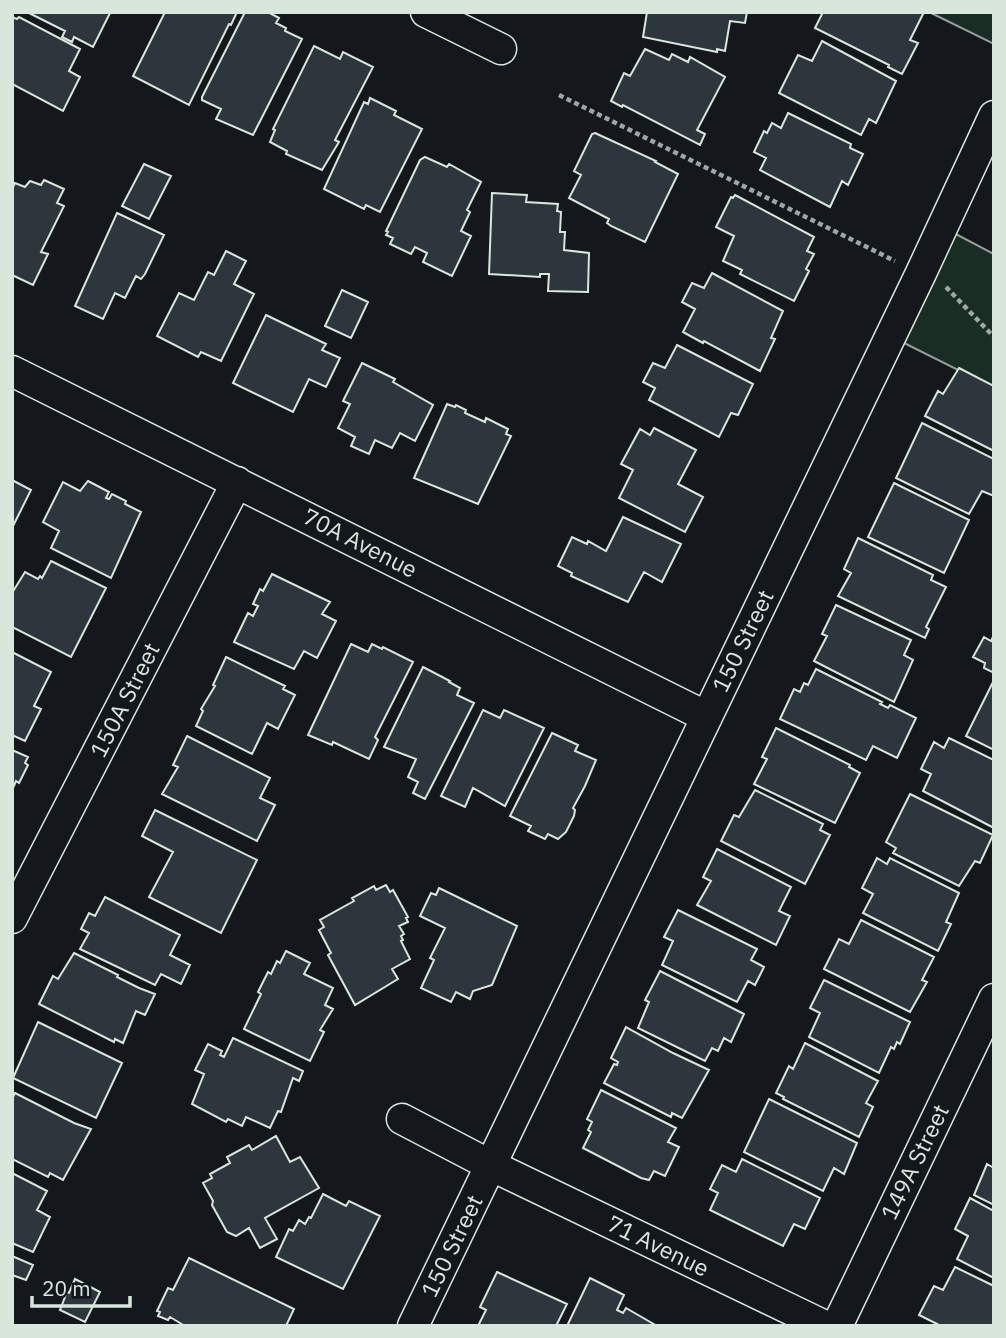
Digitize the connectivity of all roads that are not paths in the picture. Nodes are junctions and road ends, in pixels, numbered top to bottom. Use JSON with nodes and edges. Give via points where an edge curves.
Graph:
{"nodes":[{"id":1,"x":426,"y":12,"type":"edge"},
{"id":2,"x":500,"y":49,"type":"dead end"},
{"id":3,"x":994,"y":116,"type":"edge"},
{"id":4,"x":12,"y":371,"type":"edge"},
{"id":5,"x":237,"y":482,"type":"junction"},
{"id":6,"x":707,"y":717,"type":"junction"},
{"id":7,"x":12,"y":918,"type":"edge"},
{"id":8,"x":994,"y":999,"type":"edge"},
{"id":9,"x":402,"y":1119,"type":"dead end"},
{"id":10,"x":490,"y":1165,"type":"junction"},
{"id":11,"x":413,"y":1326,"type":"edge"},
{"id":12,"x":825,"y":1326,"type":"edge"},
{"id":13,"x":837,"y":1326,"type":"edge"}],
"edges":[{"from":1,"to":2,"type":"street"},
{"from":3,"to":6,"type":"street","name":"150 Street"},
{"from":4,"to":5,"type":"street","name":"70A Avenue"},
{"from":5,"to":6,"type":"street","name":"70A Avenue"},
{"from":5,"to":7,"type":"street","name":"150A Street"},
{"from":6,"to":10,"type":"street","name":"150 Street"},
{"from":8,"to":13,"type":"street","name":"149A Street"},
{"from":9,"to":10,"type":"street"},
{"from":10,"to":11,"type":"street","name":"150 Street"},
{"from":10,"to":12,"type":"street","name":"71 Avenue"}]}
